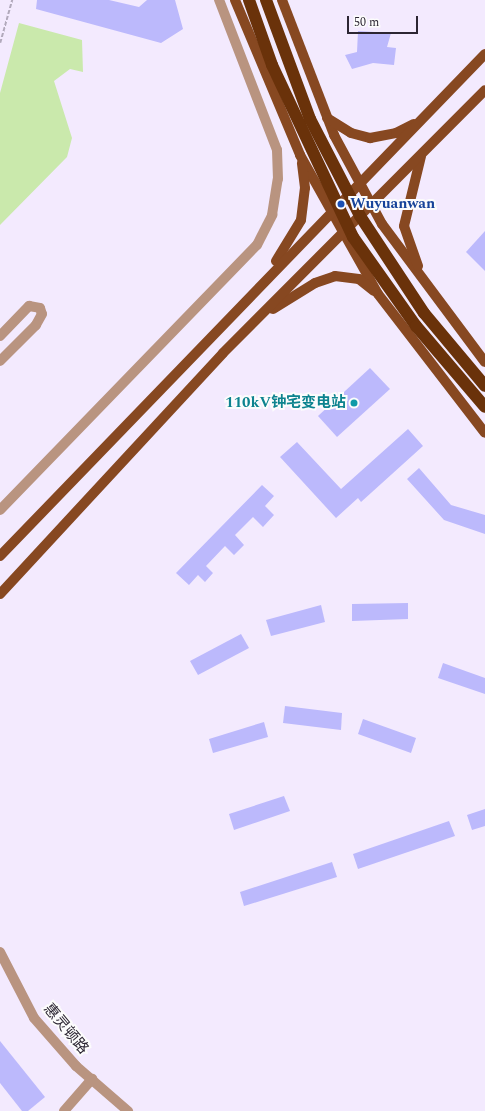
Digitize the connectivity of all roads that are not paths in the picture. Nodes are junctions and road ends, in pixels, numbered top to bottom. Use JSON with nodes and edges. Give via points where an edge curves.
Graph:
{"nodes":[{"id":1,"x":219,"y":0,"type":"edge"},
{"id":2,"x":235,"y":0,"type":"edge"},
{"id":3,"x":249,"y":0,"type":"edge"},
{"id":4,"x":266,"y":0,"type":"edge"},
{"id":5,"x":282,"y":0,"type":"edge"},
{"id":6,"x":485,"y":54,"type":"edge"},
{"id":7,"x":485,"y":90,"type":"edge"},
{"id":8,"x":327,"y":118,"type":"junction"},
{"id":9,"x":423,"y":119,"type":"junction"},
{"id":10,"x":300,"y":155,"type":"junction"},
{"id":11,"x":421,"y":155,"type":"junction"},
{"id":12,"x":361,"y":183,"type":"junction"},
{"id":13,"x":372,"y":204,"type":"junction"},
{"id":14,"x":332,"y":212,"type":"junction"},
{"id":15,"x":344,"y":234,"type":"junction"},
{"id":16,"x":429,"y":289,"type":"junction"},
{"id":17,"x":378,"y":294,"type":"junction"},
{"id":18,"x":245,"y":300,"type":"junction"},
{"id":19,"x":256,"y":319,"type":"junction"},
{"id":20,"x":0,"y":336,"type":"edge"},
{"id":21,"x":0,"y":361,"type":"edge"},
{"id":22,"x":485,"y":362,"type":"edge"},
{"id":23,"x":485,"y":386,"type":"edge"},
{"id":24,"x":485,"y":406,"type":"edge"},
{"id":25,"x":485,"y":433,"type":"edge"},
{"id":26,"x":0,"y":510,"type":"edge"},
{"id":27,"x":0,"y":556,"type":"edge"},
{"id":28,"x":0,"y":594,"type":"edge"},
{"id":29,"x":0,"y":952,"type":"edge"},
{"id":30,"x":92,"y":1079,"type":"junction"},
{"id":31,"x":64,"y":1111,"type":"edge"},
{"id":32,"x":128,"y":1111,"type":"edge"}],
"edges":[{"from":1,"to":26,"type":"street","via":[[277,150],[278,179],[272,215],[257,245]]},
{"from":2,"to":10,"type":"main road"},
{"from":3,"to":24,"type":"highway","bridge":true,"via":[[294,114],[353,237],[416,326]]},
{"from":4,"to":23,"type":"highway","bridge":true,"via":[[310,119],[360,216],[424,313]]},
{"from":5,"to":8,"type":"main road"},
{"from":6,"to":9,"type":"main road"},
{"from":7,"to":11,"type":"main road"},
{"from":8,"to":9,"type":"main road","via":[[350,133],[370,138],[396,133]]},
{"from":8,"to":12,"type":"main road"},
{"from":9,"to":12,"type":"main road"},
{"from":10,"to":14,"type":"main road"},
{"from":10,"to":18,"type":"main road","via":[[305,188],[301,220],[288,246]]},
{"from":11,"to":13,"type":"main road"},
{"from":11,"to":16,"type":"main road","via":[[404,226],[410,250]]},
{"from":12,"to":13,"type":"main road"},
{"from":12,"to":14,"type":"main road"},
{"from":13,"to":15,"type":"main road"},
{"from":13,"to":16,"type":"main road","via":[[382,224]]},
{"from":14,"to":15,"type":"main road"},
{"from":14,"to":18,"type":"main road"},
{"from":15,"to":17,"type":"main road"},
{"from":15,"to":19,"type":"main road"},
{"from":16,"to":22,"type":"main road"},
{"from":17,"to":19,"type":"main road","via":[[359,279],[335,276],[315,283]]},
{"from":17,"to":25,"type":"main road"},
{"from":18,"to":27,"type":"main road"},
{"from":19,"to":28,"type":"main road"},
{"from":20,"to":21,"type":"street","via":[[28,306],[40,308],[42,314],[36,325]]},
{"from":29,"to":30,"type":"street","name":"惠灵顿路","via":[[34,1018]]},
{"from":30,"to":31,"type":"street"},
{"from":30,"to":32,"type":"street","name":"惠灵顿路"}]}
